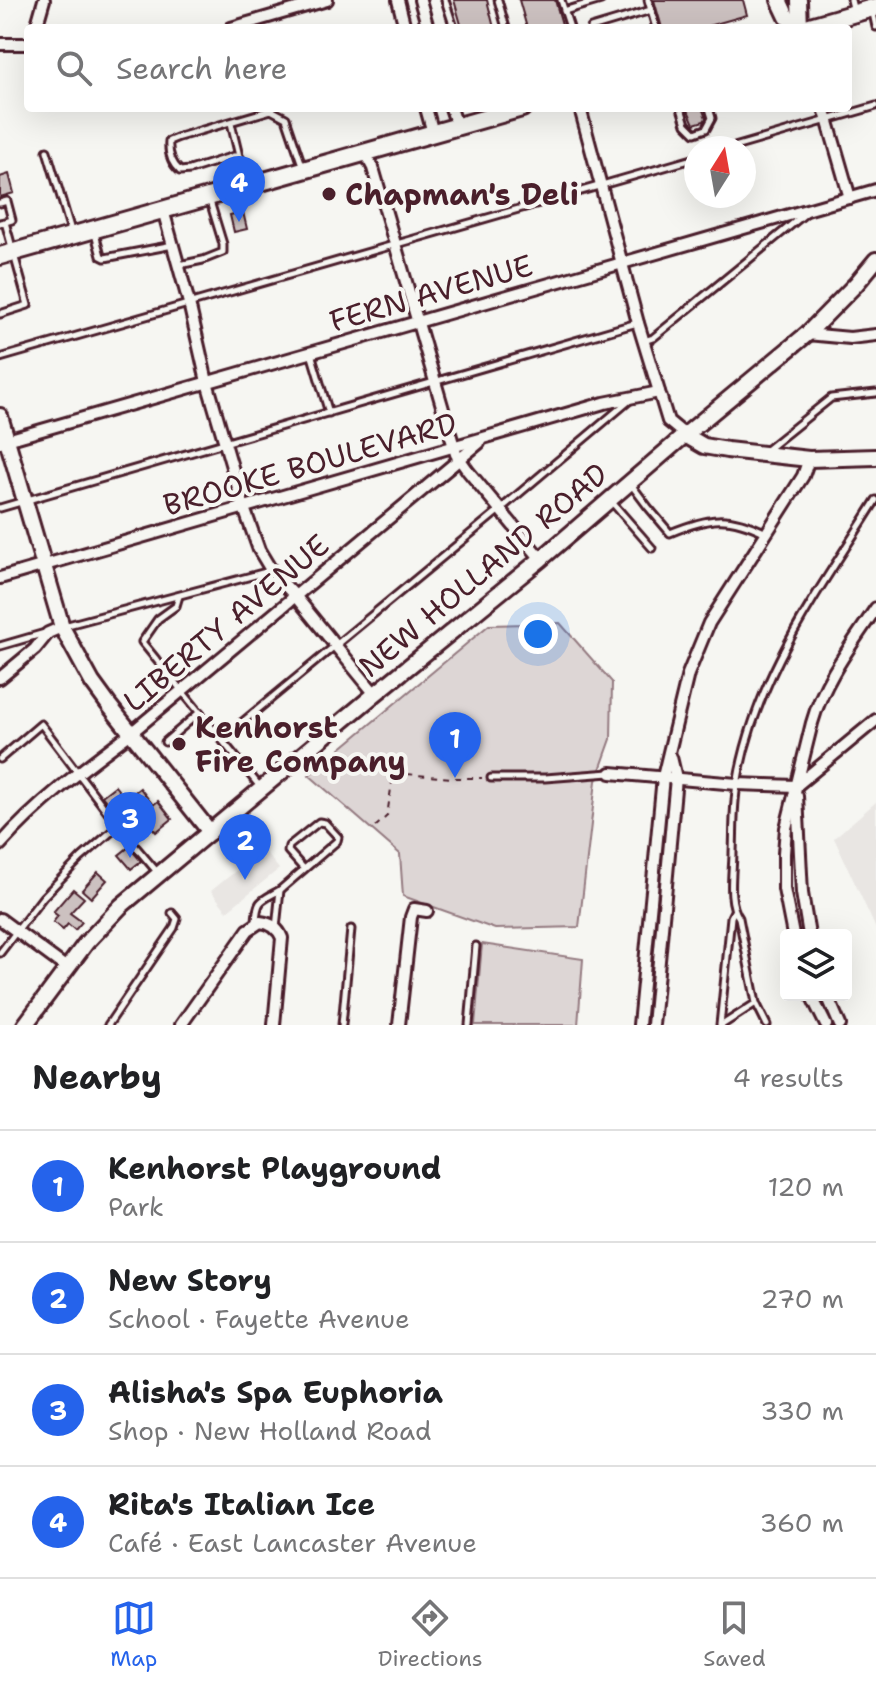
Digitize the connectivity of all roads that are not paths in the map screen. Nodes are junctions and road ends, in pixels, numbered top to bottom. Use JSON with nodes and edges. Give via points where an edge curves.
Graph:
{"nodes":[{"id":1,"x":44,"y":0,"type":"edge"},
{"id":2,"x":327,"y":0,"type":"edge"},
{"id":3,"x":398,"y":0,"type":"edge"},
{"id":4,"x":420,"y":0,"type":"edge"},
{"id":5,"x":445,"y":0,"type":"edge"},
{"id":6,"x":498,"y":0,"type":"edge"},
{"id":7,"x":561,"y":0,"type":"edge"},
{"id":8,"x":601,"y":0,"type":"edge"},
{"id":9,"x":648,"y":0,"type":"edge"},
{"id":10,"x":779,"y":0,"type":"edge"},
{"id":11,"x":799,"y":0,"type":"edge"},
{"id":12,"x":853,"y":7,"type":"edge"},
{"id":13,"x":874,"y":8,"type":"edge"},
{"id":14,"x":651,"y":10,"type":"junction"},
{"id":15,"x":564,"y":11,"type":"junction"},
{"id":16,"x":37,"y":24,"type":"edge"},
{"id":17,"x":245,"y":24,"type":"edge"},
{"id":18,"x":404,"y":24,"type":"edge"},
{"id":19,"x":427,"y":24,"type":"edge"},
{"id":20,"x":453,"y":24,"type":"edge"},
{"id":21,"x":505,"y":24,"type":"edge"},
{"id":22,"x":569,"y":24,"type":"edge"},
{"id":23,"x":604,"y":24,"type":"edge"},
{"id":24,"x":655,"y":24,"type":"edge"},
{"id":25,"x":795,"y":24,"type":"edge"},
{"id":26,"x":800,"y":24,"type":"edge"},
{"id":27,"x":810,"y":24,"type":"edge"},
{"id":28,"x":876,"y":27,"type":"edge"},
{"id":29,"x":0,"y":44,"type":"edge"},
{"id":30,"x":24,"y":44,"type":"edge"},
{"id":31,"x":876,"y":106,"type":"edge"},
{"id":32,"x":265,"y":112,"type":"edge"},
{"id":33,"x":276,"y":112,"type":"edge"},
{"id":34,"x":427,"y":112,"type":"edge"},
{"id":35,"x":452,"y":112,"type":"edge"},
{"id":36,"x":508,"y":112,"type":"edge"},
{"id":37,"x":581,"y":112,"type":"edge"},
{"id":38,"x":682,"y":112,"type":"edge"},
{"id":39,"x":710,"y":112,"type":"edge"},
{"id":40,"x":825,"y":112,"type":"edge"},
{"id":41,"x":828,"y":120,"type":"junction"},
{"id":42,"x":231,"y":123,"type":"junction"},
{"id":43,"x":457,"y":126,"type":"junction"},
{"id":44,"x":433,"y":133,"type":"junction"},
{"id":45,"x":756,"y":141,"type":"edge"},
{"id":46,"x":47,"y":151,"type":"dead end"},
{"id":47,"x":365,"y":153,"type":"junction"},
{"id":48,"x":239,"y":156,"type":"junction"},
{"id":49,"x":684,"y":161,"type":"edge"},
{"id":50,"x":304,"y":170,"type":"junction"},
{"id":51,"x":250,"y":185,"type":"junction"},
{"id":52,"x":601,"y":185,"type":"junction"},
{"id":53,"x":876,"y":190,"type":"edge"},
{"id":54,"x":209,"y":197,"type":"junction"},
{"id":55,"x":850,"y":198,"type":"junction"},
{"id":56,"x":0,"y":203,"type":"edge"},
{"id":57,"x":811,"y":209,"type":"junction"},
{"id":58,"x":163,"y":210,"type":"junction"},
{"id":59,"x":3,"y":223,"type":"edge"},
{"id":60,"x":94,"y":229,"type":"junction"},
{"id":61,"x":72,"y":236,"type":"junction"},
{"id":62,"x":394,"y":244,"type":"junction"},
{"id":63,"x":173,"y":245,"type":"junction"},
{"id":64,"x":7,"y":254,"type":"edge"},
{"id":65,"x":876,"y":260,"type":"edge"},
{"id":66,"x":623,"y":263,"type":"junction"},
{"id":67,"x":179,"y":265,"type":"junction"},
{"id":68,"x":189,"y":303,"type":"junction"},
{"id":69,"x":0,"y":314,"type":"edge"},
{"id":70,"x":417,"y":322,"type":"junction"},
{"id":71,"x":638,"y":323,"type":"junction"},
{"id":72,"x":807,"y":334,"type":"junction"},
{"id":73,"x":876,"y":335,"type":"edge"},
{"id":74,"x":644,"y":341,"type":"junction"},
{"id":75,"x":311,"y":352,"type":"junction"},
{"id":76,"x":0,"y":358,"type":"edge"},
{"id":77,"x":207,"y":382,"type":"junction"},
{"id":78,"x":435,"y":383,"type":"junction"},
{"id":79,"x":659,"y":392,"type":"junction"},
{"id":80,"x":876,"y":393,"type":"edge"},
{"id":81,"x":633,"y":397,"type":"junction"},
{"id":82,"x":329,"y":413,"type":"junction"},
{"id":83,"x":0,"y":416,"type":"edge"},
{"id":84,"x":685,"y":435,"type":"junction"},
{"id":85,"x":484,"y":439,"type":"junction"},
{"id":86,"x":4,"y":441,"type":"edge"},
{"id":87,"x":225,"y":443,"type":"junction"},
{"id":88,"x":455,"y":448,"type":"junction"},
{"id":89,"x":761,"y":454,"type":"junction"},
{"id":90,"x":876,"y":457,"type":"edge"},
{"id":91,"x":809,"y":459,"type":"junction"},
{"id":92,"x":460,"y":460,"type":"junction"},
{"id":93,"x":630,"y":482,"type":"junction"},
{"id":94,"x":610,"y":500,"type":"junction"},
{"id":95,"x":876,"y":500,"type":"edge"},
{"id":96,"x":24,"y":501,"type":"junction"},
{"id":97,"x":0,"y":508,"type":"edge"},
{"id":98,"x":244,"y":508,"type":"junction"},
{"id":99,"x":500,"y":509,"type":"junction"},
{"id":100,"x":766,"y":533,"type":"junction"},
{"id":101,"x":652,"y":548,"type":"dead end"},
{"id":102,"x":541,"y":559,"type":"junction"},
{"id":103,"x":43,"y":566,"type":"junction"},
{"id":104,"x":271,"y":570,"type":"junction"},
{"id":105,"x":0,"y":578,"type":"edge"},
{"id":106,"x":179,"y":596,"type":"junction"},
{"id":107,"x":296,"y":597,"type":"junction"},
{"id":108,"x":876,"y":608,"type":"edge"},
{"id":109,"x":62,"y":627,"type":"junction"},
{"id":110,"x":48,"y":633,"type":"junction"},
{"id":111,"x":335,"y":645,"type":"junction"},
{"id":112,"x":0,"y":646,"type":"edge"},
{"id":113,"x":0,"y":678,"type":"edge"},
{"id":114,"x":182,"y":690,"type":"junction"},
{"id":115,"x":375,"y":694,"type":"junction"},
{"id":116,"x":200,"y":712,"type":"junction"},
{"id":117,"x":876,"y":720,"type":"edge"},
{"id":118,"x":131,"y":733,"type":"junction"},
{"id":119,"x":222,"y":739,"type":"junction"},
{"id":120,"x":165,"y":742,"type":"dead end"},
{"id":121,"x":670,"y":751,"type":"junction"},
{"id":122,"x":0,"y":759,"type":"edge"},
{"id":123,"x":77,"y":773,"type":"junction"},
{"id":124,"x":611,"y":773,"type":"joint"},
{"id":125,"x":663,"y":777,"type":"junction"},
{"id":126,"x":491,"y":778,"type":"road end"},
{"id":127,"x":676,"y":778,"type":"junction"},
{"id":128,"x":737,"y":784,"type":"junction"},
{"id":129,"x":796,"y":786,"type":"junction"},
{"id":130,"x":262,"y":789,"type":"junction"},
{"id":131,"x":118,"y":826,"type":"junction"},
{"id":132,"x":210,"y":832,"type":"junction"},
{"id":133,"x":0,"y":845,"type":"edge"},
{"id":134,"x":304,"y":869,"type":"junction"},
{"id":135,"x":159,"y":874,"type":"junction"},
{"id":136,"x":280,"y":890,"type":"junction"},
{"id":137,"x":427,"y":911,"type":"dead end"},
{"id":138,"x":734,"y":911,"type":"junction"},
{"id":139,"x":172,"y":913,"type":"dead end"},
{"id":140,"x":0,"y":919,"type":"edge"},
{"id":141,"x":252,"y":927,"type":"junction"},
{"id":142,"x":276,"y":929,"type":"junction"},
{"id":143,"x":351,"y":929,"type":"dead end"},
{"id":144,"x":792,"y":929,"type":"edge"},
{"id":145,"x":808,"y":929,"type":"edge"},
{"id":146,"x":16,"y":931,"type":"junction"},
{"id":147,"x":476,"y":946,"type":"dead end"},
{"id":148,"x":0,"y":953,"type":"edge"},
{"id":149,"x":68,"y":969,"type":"junction"},
{"id":150,"x":814,"y":1001,"type":"edge"},
{"id":151,"x":829,"y":1001,"type":"edge"},
{"id":152,"x":756,"y":1003,"type":"junction"},
{"id":153,"x":25,"y":1025,"type":"edge"},
{"id":154,"x":108,"y":1025,"type":"edge"},
{"id":155,"x":181,"y":1025,"type":"edge"},
{"id":156,"x":274,"y":1025,"type":"edge"},
{"id":157,"x":342,"y":1025,"type":"edge"},
{"id":158,"x":399,"y":1025,"type":"edge"},
{"id":159,"x":469,"y":1025,"type":"edge"},
{"id":160,"x":639,"y":1025,"type":"edge"},
{"id":161,"x":653,"y":1025,"type":"edge"},
{"id":162,"x":721,"y":1025,"type":"edge"},
{"id":163,"x":767,"y":1025,"type":"edge"},
{"id":164,"x":826,"y":1025,"type":"edge"},
{"id":165,"x":839,"y":1025,"type":"edge"}],
"edges":[{"from":1,"to":16,"type":"street"},
{"from":2,"to":17,"type":"street"},
{"from":3,"to":18,"type":"street"},
{"from":4,"to":19,"type":"street"},
{"from":5,"to":20,"type":"lane"},
{"from":6,"to":21,"type":"lane"},
{"from":7,"to":15,"type":"lane"},
{"from":8,"to":15,"type":"lane"},
{"from":9,"to":14,"type":"lane"},
{"from":10,"to":25,"type":"main road"},
{"from":11,"to":26,"type":"main road"},
{"from":12,"to":13,"type":"main road"},
{"from":12,"to":27,"type":"main road"},
{"from":13,"to":28,"type":"lane"},
{"from":14,"to":23,"type":"lane"},
{"from":14,"to":24,"type":"lane"},
{"from":15,"to":22,"type":"lane"},
{"from":29,"to":30,"type":"street"},
{"from":31,"to":41,"type":"lane"},
{"from":32,"to":42,"type":"lane"},
{"from":33,"to":50,"type":"lane","via":[[286,118]]},
{"from":34,"to":44,"type":"street"},
{"from":35,"to":43,"type":"street"},
{"from":36,"to":43,"type":"main road"},
{"from":37,"to":52,"type":"street"},
{"from":38,"to":39,"type":"lane","via":[[695,133],[706,129]]},
{"from":40,"to":41,"type":"street"},
{"from":41,"to":45,"type":"lane"},
{"from":41,"to":55,"type":"street"},
{"from":42,"to":48,"type":"lane"},
{"from":42,"to":48,"type":"lane","via":[[169,141],[168,149],[180,171]]},
{"from":43,"to":44,"type":"main road"},
{"from":44,"to":47,"type":"main road"},
{"from":46,"to":61,"type":"lane"},
{"from":47,"to":50,"type":"main road"},
{"from":47,"to":62,"type":"street"},
{"from":48,"to":51,"type":"lane"},
{"from":49,"to":52,"type":"lane"},
{"from":50,"to":51,"type":"main road"},
{"from":51,"to":54,"type":"main road"},
{"from":52,"to":62,"type":"lane"},
{"from":52,"to":66,"type":"street"},
{"from":53,"to":55,"type":"street","name":"FERN AVENUE"},
{"from":54,"to":58,"type":"main road"},
{"from":54,"to":67,"type":"lane","via":[[223,252]]},
{"from":55,"to":57,"type":"street","name":"FERN AVENUE"},
{"from":56,"to":59,"type":"lane","via":[[7,201],[12,220]]},
{"from":57,"to":66,"type":"street","name":"FERN AVENUE"},
{"from":57,"to":74,"type":"lane"},
{"from":58,"to":60,"type":"main road"},
{"from":58,"to":63,"type":"street"},
{"from":59,"to":64,"type":"lane"},
{"from":60,"to":61,"type":"main road"},
{"from":60,"to":63,"type":"lane","via":[[103,257]]},
{"from":61,"to":64,"type":"main road"},
{"from":62,"to":68,"type":"lane"},
{"from":62,"to":70,"type":"street"},
{"from":63,"to":67,"type":"street"},
{"from":64,"to":69,"type":"lane","via":[[28,305]]},
{"from":65,"to":72,"type":"main road","name":"NEW HOLLAND ROAD"},
{"from":66,"to":70,"type":"street","name":"FERN AVENUE"},
{"from":66,"to":71,"type":"street"},
{"from":67,"to":68,"type":"street"},
{"from":68,"to":76,"type":"lane"},
{"from":68,"to":77,"type":"street"},
{"from":70,"to":75,"type":"street","name":"FERN AVENUE"},
{"from":70,"to":78,"type":"street"},
{"from":71,"to":74,"type":"street"},
{"from":71,"to":78,"type":"lane"},
{"from":72,"to":73,"type":"street"},
{"from":72,"to":84,"type":"main road","name":"NEW HOLLAND ROAD"},
{"from":74,"to":79,"type":"street"},
{"from":75,"to":77,"type":"street","name":"FERN AVENUE"},
{"from":75,"to":82,"type":"lane"},
{"from":77,"to":86,"type":"street","name":"FERN AVENUE"},
{"from":77,"to":87,"type":"street"},
{"from":78,"to":82,"type":"lane"},
{"from":78,"to":88,"type":"street"},
{"from":79,"to":81,"type":"street","name":"BROOKE BOULEVARD"},
{"from":79,"to":84,"type":"street","via":[[668,421]]},
{"from":80,"to":89,"type":"lane","via":[[831,398]]},
{"from":81,"to":85,"type":"street","name":"BROOKE BOULEVARD"},
{"from":81,"to":99,"type":"lane","name":"BROOKE BOULEVARD"},
{"from":82,"to":87,"type":"lane"},
{"from":83,"to":86,"type":"main road"},
{"from":84,"to":89,"type":"main road","via":[[710,447]]},
{"from":84,"to":93,"type":"main road","name":"NEW HOLLAND ROAD"},
{"from":85,"to":88,"type":"street","name":"BROOKE BOULEVARD"},
{"from":85,"to":92,"type":"street","name":"LIBERTY AVENUE"},
{"from":86,"to":96,"type":"main road"},
{"from":87,"to":96,"type":"lane"},
{"from":87,"to":98,"type":"street"},
{"from":88,"to":92,"type":"street"},
{"from":88,"to":98,"type":"street","name":"BROOKE BOULEVARD"},
{"from":89,"to":91,"type":"main road"},
{"from":90,"to":91,"type":"main road"},
{"from":91,"to":100,"type":"street"},
{"from":92,"to":99,"type":"street"},
{"from":92,"to":107,"type":"street","name":"LIBERTY AVENUE"},
{"from":93,"to":94,"type":"main road","name":"NEW HOLLAND ROAD"},
{"from":93,"to":100,"type":"lane","via":[[670,533],[721,518]]},
{"from":94,"to":101,"type":"lane"},
{"from":94,"to":102,"type":"main road","name":"NEW HOLLAND ROAD"},
{"from":95,"to":128,"type":"lane","via":[[776,664],[756,712]]},
{"from":96,"to":97,"type":"lane"},
{"from":96,"to":103,"type":"main road"},
{"from":98,"to":103,"type":"street","name":"BROOKE BOULEVARD"},
{"from":98,"to":104,"type":"street"},
{"from":99,"to":102,"type":"street"},
{"from":99,"to":111,"type":"lane","name":"BROOKE BOULEVARD"},
{"from":100,"to":121,"type":"street","via":[[702,639],[683,689]]},
{"from":102,"to":115,"type":"main road","name":"NEW HOLLAND ROAD"},
{"from":103,"to":105,"type":"street","name":"BROOKE BOULEVARD"},
{"from":103,"to":109,"type":"main road"},
{"from":104,"to":106,"type":"lane"},
{"from":104,"to":107,"type":"street"},
{"from":106,"to":109,"type":"lane"},
{"from":106,"to":114,"type":"lane","via":[[142,642]]},
{"from":107,"to":111,"type":"street"},
{"from":107,"to":114,"type":"street","name":"LIBERTY AVENUE"},
{"from":108,"to":129,"type":"street","via":[[815,709]]},
{"from":109,"to":110,"type":"street"},
{"from":109,"to":118,"type":"main road","via":[[92,682]]},
{"from":110,"to":112,"type":"lane"},
{"from":110,"to":113,"type":"street"},
{"from":111,"to":115,"type":"street"},
{"from":111,"to":119,"type":"lane","name":"BROOKE BOULEVARD"},
{"from":114,"to":116,"type":"lane"},
{"from":114,"to":118,"type":"street","name":"LIBERTY AVENUE"},
{"from":115,"to":130,"type":"main road","name":"NEW HOLLAND ROAD"},
{"from":116,"to":119,"type":"lane"},
{"from":116,"to":120,"type":"lane"},
{"from":117,"to":129,"type":"street"},
{"from":118,"to":123,"type":"street","name":"LIBERTY AVENUE"},
{"from":118,"to":132,"type":"main road"},
{"from":119,"to":130,"type":"lane"},
{"from":121,"to":125,"type":"street"},
{"from":121,"to":127,"type":"street"},
{"from":122,"to":123,"type":"lane","via":[[41,724]]},
{"from":123,"to":131,"type":"lane"},
{"from":123,"to":133,"type":"street","name":"LIBERTY AVENUE"},
{"from":124,"to":125,"type":"street"},
{"from":124,"to":126,"type":"lane"},
{"from":125,"to":127,"type":"street"},
{"from":125,"to":160,"type":"street"},
{"from":127,"to":128,"type":"street"},
{"from":127,"to":161,"type":"street"},
{"from":128,"to":129,"type":"street"},
{"from":128,"to":138,"type":"lane"},
{"from":129,"to":144,"type":"street","via":[[784,853]]},
{"from":129,"to":145,"type":"street"},
{"from":130,"to":132,"type":"main road","name":"NEW HOLLAND ROAD"},
{"from":131,"to":135,"type":"lane"},
{"from":131,"to":146,"type":"lane","via":[[57,881]]},
{"from":132,"to":135,"type":"main road","name":"NEW HOLLAND ROAD"},
{"from":134,"to":134,"type":"lane","via":[[337,841],[325,823],[319,822],[289,846]]},
{"from":134,"to":136,"type":"lane"},
{"from":135,"to":149,"type":"main road","name":"NEW HOLLAND ROAD","via":[[111,916]]},
{"from":136,"to":141,"type":"lane","via":[[259,902]]},
{"from":136,"to":142,"type":"lane"},
{"from":137,"to":158,"type":"street","via":[[414,909],[411,917]]},
{"from":138,"to":152,"type":"lane"},
{"from":138,"to":162,"type":"lane"},
{"from":139,"to":154,"type":"lane","via":[[177,919],[174,928]]},
{"from":140,"to":146,"type":"street"},
{"from":141,"to":142,"type":"street","via":[[268,923]]},
{"from":141,"to":155,"type":"street"},
{"from":142,"to":156,"type":"street","via":[[281,943]]},
{"from":143,"to":157,"type":"lane"},
{"from":146,"to":148,"type":"lane"},
{"from":146,"to":149,"type":"street"},
{"from":147,"to":159,"type":"lane"},
{"from":149,"to":153,"type":"main road","name":"NEW HOLLAND ROAD"},
{"from":150,"to":164,"type":"street"},
{"from":151,"to":165,"type":"street"},
{"from":152,"to":162,"type":"lane"},
{"from":152,"to":163,"type":"lane"}]}
